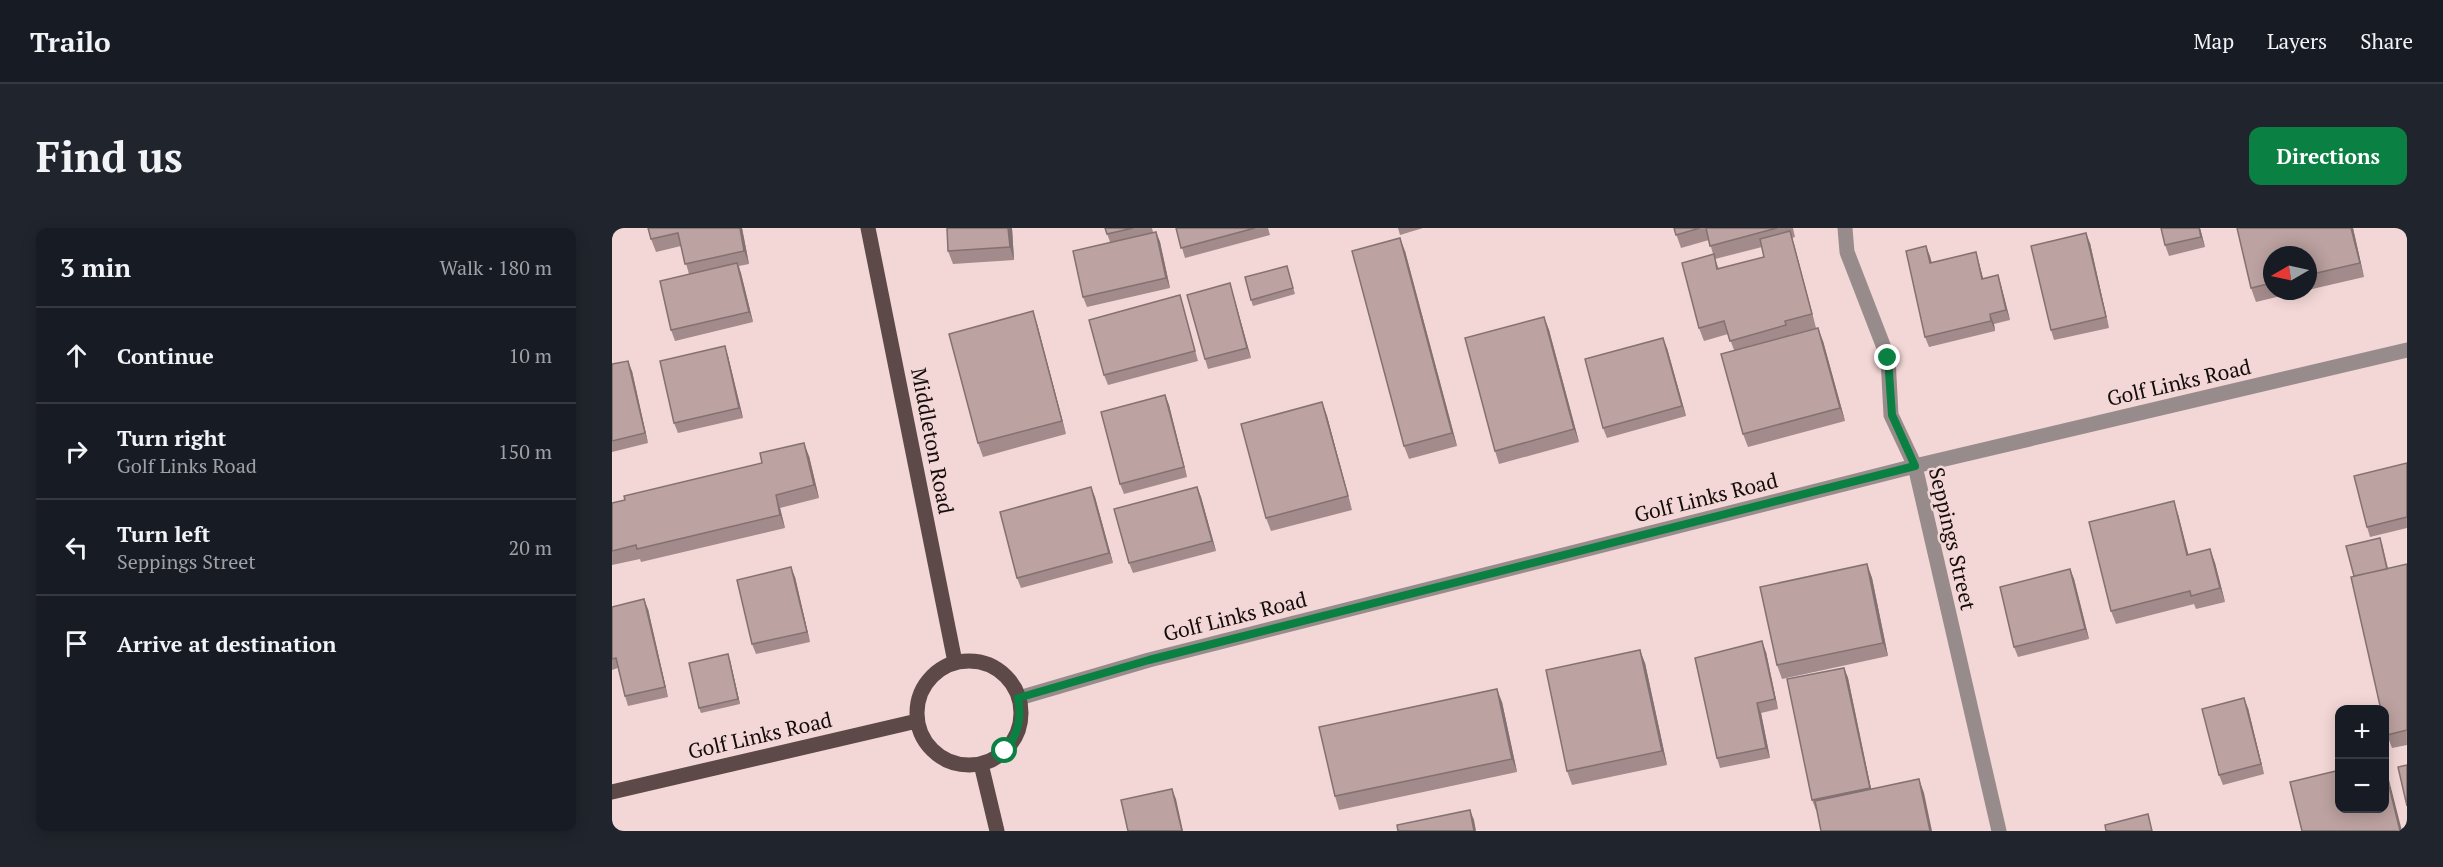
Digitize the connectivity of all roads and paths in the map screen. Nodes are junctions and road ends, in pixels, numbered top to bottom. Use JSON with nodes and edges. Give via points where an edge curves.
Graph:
{"nodes":[{"id":1,"x":868,"y":228,"type":"edge"},
{"id":2,"x":1845,"y":228,"type":"edge"},
{"id":3,"x":2407,"y":350,"type":"edge"},
{"id":4,"x":1915,"y":466,"type":"junction"},
{"id":5,"x":955,"y":662,"type":"junction"},
{"id":6,"x":1018,"y":698,"type":"junction"},
{"id":7,"x":917,"y":721,"type":"junction"},
{"id":8,"x":981,"y":764,"type":"junction"},
{"id":9,"x":612,"y":792,"type":"edge"},
{"id":10,"x":997,"y":831,"type":"edge"},
{"id":11,"x":1999,"y":831,"type":"edge"}],
"edges":[{"from":1,"to":5,"type":"main road","name":"Middleton Road"},
{"from":2,"to":4,"type":"street","name":"Seppings Street","via":[[1847,252],[1888,358],[1892,415]]},
{"from":3,"to":4,"type":"street","name":"Golf Links Road"},
{"from":4,"to":6,"type":"street","name":"Golf Links Road","via":[[1149,660]]},
{"from":4,"to":11,"type":"street","name":"Seppings Street"},
{"from":5,"to":6,"type":"main road","via":[[975,661],[994,668],[1010,680]]},
{"from":5,"to":7,"type":"main road","via":[[938,670],[925,684],[917,702]]},
{"from":6,"to":8,"type":"main road","via":[[1020,726],[1014,740],[1005,751]]},
{"from":7,"to":8,"type":"main road","via":[[924,741],[939,757],[959,765]]},
{"from":7,"to":9,"type":"main road","name":"Golf Links Road"},
{"from":8,"to":10,"type":"main road"}]}
